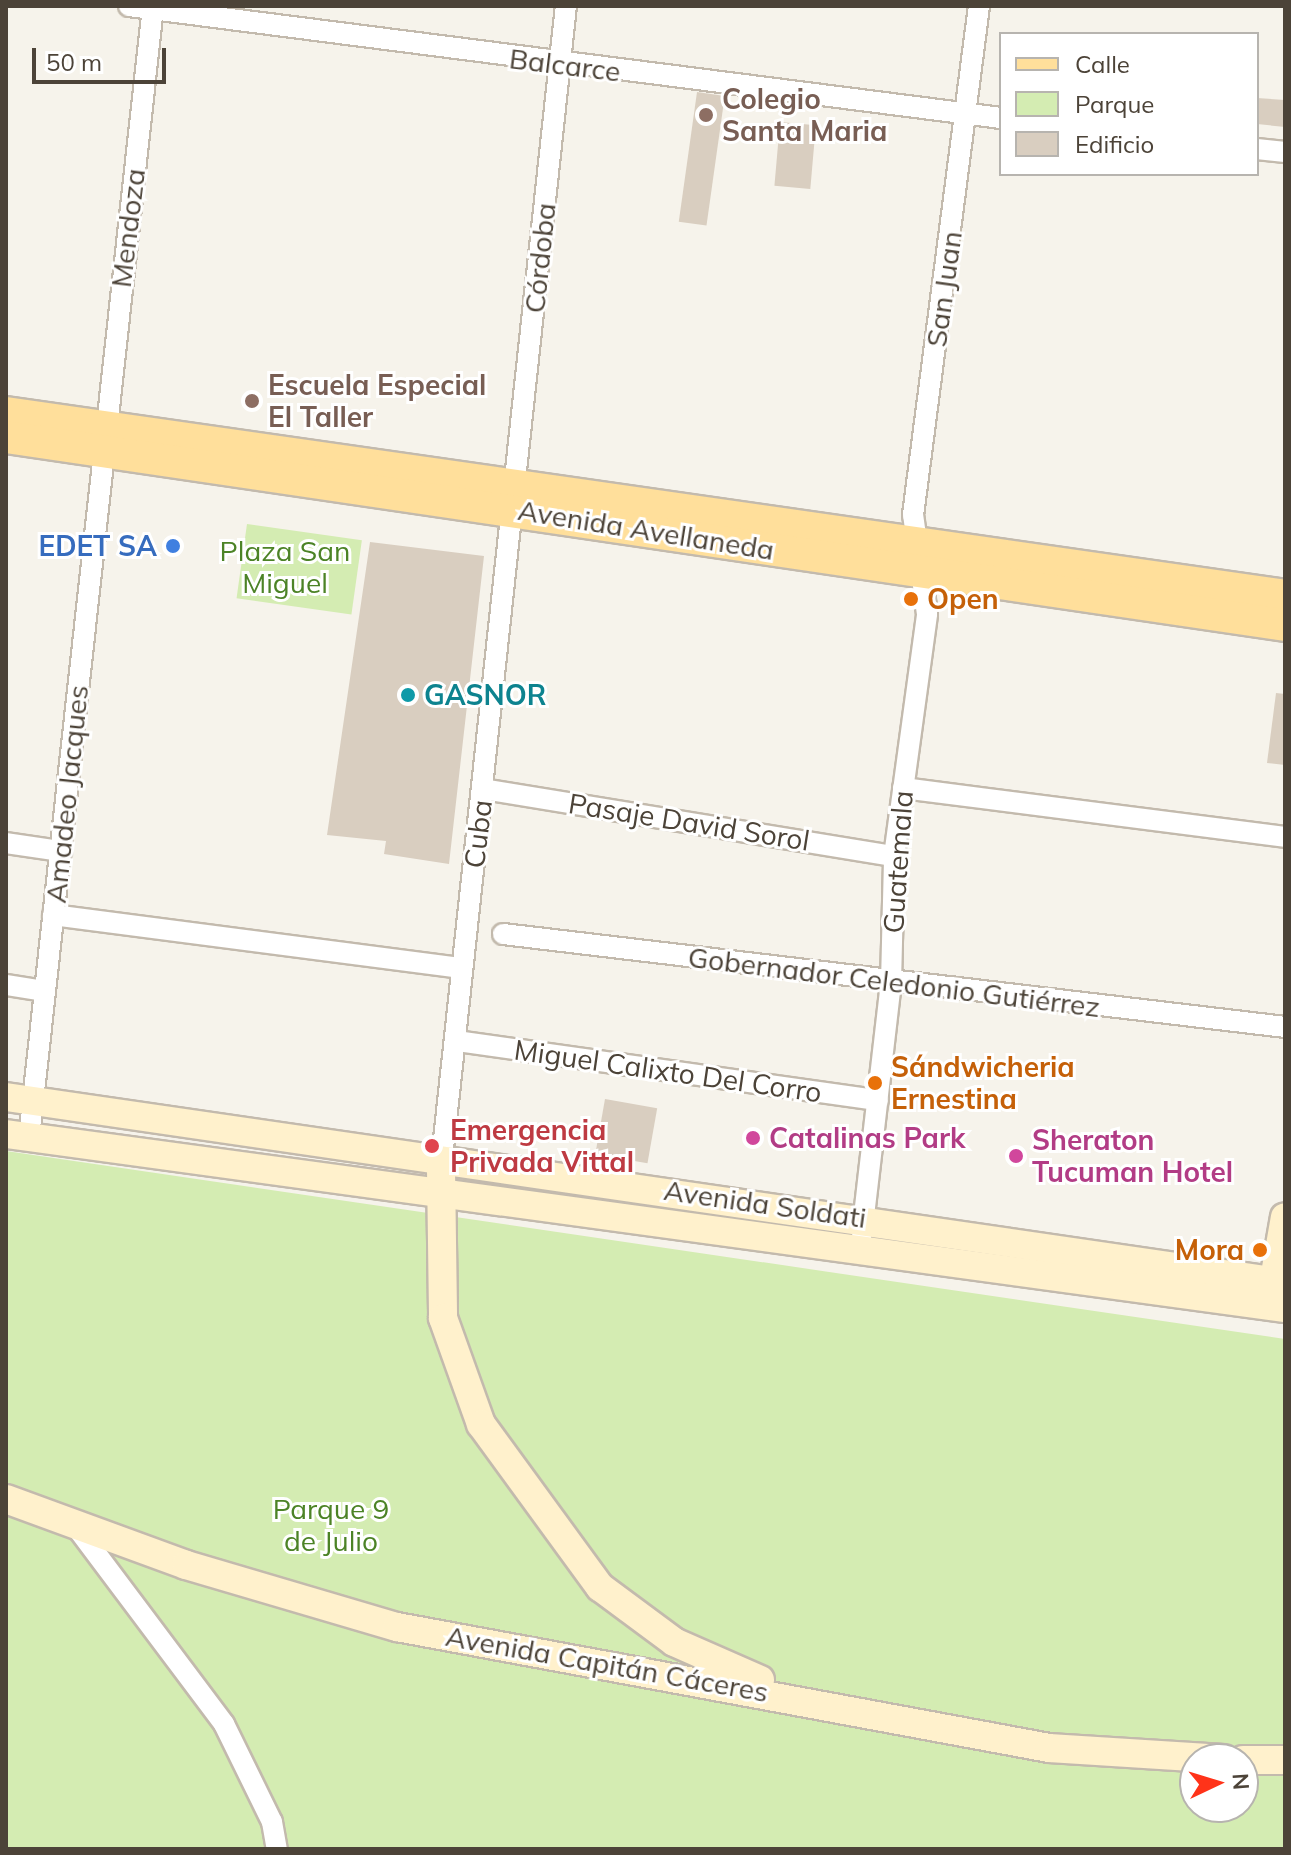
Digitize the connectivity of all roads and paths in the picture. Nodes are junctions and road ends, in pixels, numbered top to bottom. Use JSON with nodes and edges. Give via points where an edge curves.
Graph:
{"nodes":[{"id":1,"x":129,"y":6,"type":"edge"},
{"id":2,"x":566,"y":6,"type":"edge"},
{"id":3,"x":979,"y":6,"type":"edge"},
{"id":4,"x":153,"y":8,"type":"edge"},
{"id":5,"x":559,"y":65,"type":"junction"},
{"id":6,"x":967,"y":114,"type":"junction"},
{"id":7,"x":999,"y":118,"type":"edge"},
{"id":8,"x":1259,"y":149,"type":"edge"},
{"id":9,"x":1285,"y":152,"type":"edge"},
{"id":10,"x":6,"y":413,"type":"edge"},
{"id":11,"x":6,"y":437,"type":"edge"},
{"id":12,"x":104,"y":438,"type":"junction"},
{"id":13,"x":516,"y":496,"type":"junction"},
{"id":14,"x":918,"y":557,"type":"junction"},
{"id":15,"x":1285,"y":596,"type":"edge"},
{"id":16,"x":1285,"y":625,"type":"edge"},
{"id":17,"x":903,"y":788,"type":"junction"},
{"id":18,"x":483,"y":789,"type":"junction"},
{"id":19,"x":1285,"y":837,"type":"edge"},
{"id":20,"x":6,"y":843,"type":"edge"},
{"id":21,"x":61,"y":851,"type":"junction"},
{"id":22,"x":894,"y":856,"type":"junction"},
{"id":23,"x":53,"y":915,"type":"junction"},
{"id":24,"x":503,"y":934,"type":"dead end"},
{"id":25,"x":462,"y":968,"type":"junction"},
{"id":26,"x":891,"y":983,"type":"junction"},
{"id":27,"x":6,"y":985,"type":"edge"},
{"id":28,"x":45,"y":991,"type":"junction"},
{"id":29,"x":1285,"y":1027,"type":"edge"},
{"id":30,"x":457,"y":1041,"type":"junction"},
{"id":31,"x":19,"y":1099,"type":"edge"},
{"id":32,"x":878,"y":1100,"type":"junction"},
{"id":33,"x":17,"y":1136,"type":"edge"},
{"id":34,"x":442,"y":1158,"type":"junction"},
{"id":35,"x":437,"y":1189,"type":"junction"},
{"id":36,"x":864,"y":1217,"type":"junction"},
{"id":37,"x":1285,"y":1217,"type":"edge"},
{"id":38,"x":860,"y":1249,"type":"junction"},
{"id":39,"x":1279,"y":1295,"type":"edge"},
{"id":40,"x":6,"y":1499,"type":"edge"},
{"id":41,"x":74,"y":1524,"type":"junction"},
{"id":42,"x":801,"y":1698,"type":"junction"},
{"id":43,"x":1179,"y":1756,"type":"edge"},
{"id":44,"x":1282,"y":1758,"type":"edge"},
{"id":45,"x":1259,"y":1759,"type":"edge"},
{"id":46,"x":277,"y":1849,"type":"edge"}],
"edges":[{"from":1,"to":4,"type":"street","name":"Balcarce"},
{"from":2,"to":5,"type":"street","name":"Córdoba"},
{"from":3,"to":6,"type":"street","name":"San Juan"},
{"from":4,"to":5,"type":"street","name":"Balcarce"},
{"from":4,"to":12,"type":"street","name":"Mendoza"},
{"from":5,"to":6,"type":"street","name":"Balcarce"},
{"from":5,"to":13,"type":"street","name":"Córdoba"},
{"from":6,"to":7,"type":"street","name":"Balcarce"},
{"from":6,"to":14,"type":"street","name":"San Juan"},
{"from":8,"to":9,"type":"street"},
{"from":10,"to":12,"type":"main road","name":"Avenida Avellaneda"},
{"from":11,"to":12,"type":"main road","name":"Avenida Avellaneda"},
{"from":12,"to":13,"type":"main road","name":"Avenida Avellaneda"},
{"from":12,"to":21,"type":"street","name":"Amadeo Jacques"},
{"from":13,"to":14,"type":"main road","name":"Avenida Avellaneda"},
{"from":13,"to":18,"type":"street","name":"Cuba"},
{"from":14,"to":15,"type":"main road","name":"Avenida Avellaneda"},
{"from":14,"to":16,"type":"main road","name":"Avenida Avellaneda"},
{"from":14,"to":17,"type":"street","name":"Guatemala","via":[[927,614]]},
{"from":17,"to":19,"type":"street"},
{"from":17,"to":22,"type":"street","name":"Guatemala"},
{"from":18,"to":22,"type":"street","name":"Pasaje David Sorol"},
{"from":18,"to":25,"type":"street","name":"Cuba"},
{"from":20,"to":21,"type":"street"},
{"from":21,"to":23,"type":"street","name":"Amadeo Jacques"},
{"from":22,"to":26,"type":"street","name":"Guatemala"},
{"from":23,"to":25,"type":"street"},
{"from":23,"to":28,"type":"street","name":"Amadeo Jacques"},
{"from":24,"to":26,"type":"street","name":"Gobernador Celedonio Gutiérrez"},
{"from":25,"to":30,"type":"street","name":"Cuba"},
{"from":26,"to":29,"type":"street","name":"Gobernador Celedonio Gutiérrez"},
{"from":26,"to":32,"type":"street","name":"Guatemala"},
{"from":27,"to":28,"type":"street"},
{"from":28,"to":31,"type":"street","name":"Amadeo Jacques"},
{"from":30,"to":32,"type":"street","name":"Miguel Calixto Del Corro"},
{"from":30,"to":34,"type":"street","name":"Cuba"},
{"from":31,"to":33,"type":"street","name":"Amadeo Jacques"},
{"from":31,"to":34,"type":"main road","name":"Avenida Soldati"},
{"from":32,"to":36,"type":"street","name":"Guatemala"},
{"from":33,"to":35,"type":"main road","name":"Avenida Soldati"},
{"from":34,"to":35,"type":"main road"},
{"from":34,"to":36,"type":"main road","name":"Avenida Soldati"},
{"from":35,"to":38,"type":"main road","name":"Avenida Soldati"},
{"from":35,"to":42,"type":"main road","via":[[443,1318],[459,1373],[481,1424],[541,1516],[634,1618]]},
{"from":36,"to":38,"type":"street","name":"Guatemala"},
{"from":36,"to":39,"type":"main road","name":"Avenida Soldati"},
{"from":37,"to":39,"type":"main road"},
{"from":38,"to":39,"type":"main road","name":"Avenida Soldati"},
{"from":40,"to":41,"type":"main road","name":"Avenida Capitán Cáceres"},
{"from":41,"to":42,"type":"main road","name":"Avenida Capitán Cáceres","via":[[397,1627]]},
{"from":41,"to":46,"type":"street","via":[[224,1724],[272,1822]]},
{"from":42,"to":43,"type":"main road","name":"Avenida Capitán Cáceres","via":[[1049,1748]]},
{"from":44,"to":45,"type":"main road"}]}
